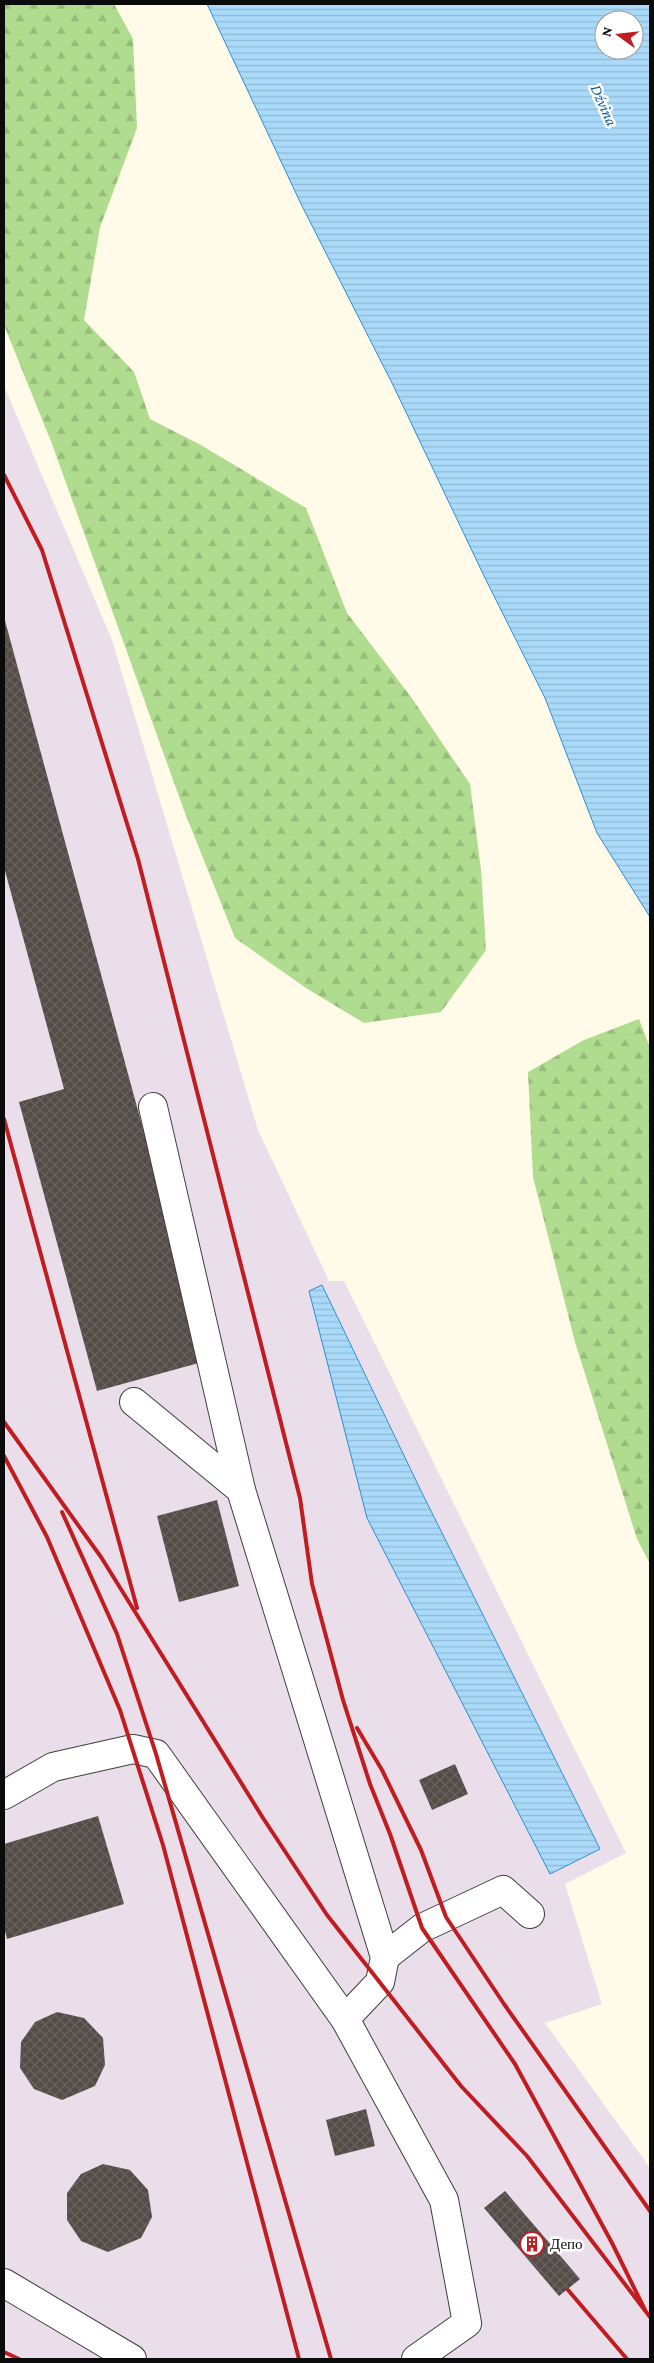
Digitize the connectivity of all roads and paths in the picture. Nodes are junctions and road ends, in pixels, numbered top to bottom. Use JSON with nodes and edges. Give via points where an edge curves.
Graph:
{"nodes":[{"id":1,"x":153,"y":1107,"type":"dead end"},
{"id":2,"x":134,"y":1402,"type":"dead end"},
{"id":3,"x":242,"y":1490,"type":"junction"},
{"id":4,"x":4,"y":1795,"type":"edge"},
{"id":5,"x":530,"y":1914,"type":"dead end"},
{"id":6,"x":385,"y":1957,"type":"junction"},
{"id":7,"x":345,"y":2019,"type":"junction"},
{"id":8,"x":4,"y":2282,"type":"edge"},
{"id":9,"x":132,"y":2359,"type":"edge"},
{"id":10,"x":416,"y":2359,"type":"edge"}],
"edges":[{"from":1,"to":3,"type":"lane"},
{"from":2,"to":3,"type":"lane"},
{"from":3,"to":6,"type":"lane"},
{"from":4,"to":7,"type":"lane","via":[[52,1767],[133,1749],[156,1754]]},
{"from":5,"to":6,"type":"lane","via":[[503,1890],[422,1928]]},
{"from":6,"to":7,"type":"lane","via":[[380,1982]]},
{"from":7,"to":10,"type":"lane","via":[[444,2200],[467,2324]]},
{"from":8,"to":9,"type":"lane"}]}
